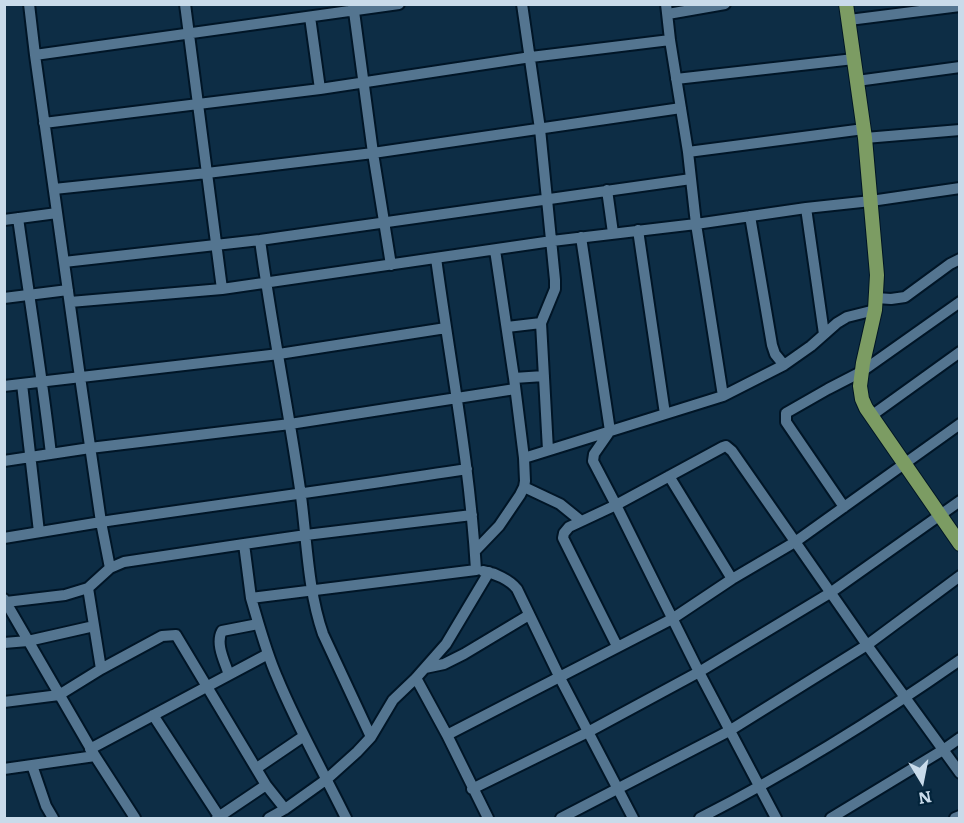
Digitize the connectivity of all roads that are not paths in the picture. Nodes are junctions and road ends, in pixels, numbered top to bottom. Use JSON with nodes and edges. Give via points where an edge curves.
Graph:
{"nodes":[{"id":1,"x":29,"y":4,"type":"edge"},
{"id":2,"x":185,"y":4,"type":"edge"},
{"id":3,"x":399,"y":4,"type":"edge"},
{"id":4,"x":522,"y":4,"type":"edge"},
{"id":5,"x":725,"y":4,"type":"edge"},
{"id":6,"x":846,"y":4,"type":"edge"},
{"id":7,"x":710,"y":6,"type":"edge"},
{"id":8,"x":960,"y":7,"type":"edge"},
{"id":9,"x":353,"y":8,"type":"edge"},
{"id":10,"x":667,"y":9,"type":"edge"},
{"id":11,"x":310,"y":17,"type":"junction"},
{"id":12,"x":849,"y":20,"type":"junction"},
{"id":13,"x":189,"y":35,"type":"junction"},
{"id":14,"x":670,"y":40,"type":"junction"},
{"id":15,"x":35,"y":55,"type":"junction"},
{"id":16,"x":531,"y":57,"type":"junction"},
{"id":17,"x":854,"y":60,"type":"junction"},
{"id":18,"x":960,"y":67,"type":"edge"},
{"id":19,"x":676,"y":79,"type":"junction"},
{"id":20,"x":857,"y":81,"type":"junction"},
{"id":21,"x":364,"y":83,"type":"junction"},
{"id":22,"x":320,"y":89,"type":"junction"},
{"id":23,"x":197,"y":105,"type":"junction"},
{"id":24,"x":681,"y":108,"type":"junction"},
{"id":25,"x":44,"y":123,"type":"junction"},
{"id":26,"x":540,"y":129,"type":"junction"},
{"id":27,"x":960,"y":130,"type":"edge"},
{"id":28,"x":864,"y":133,"type":"junction"},
{"id":29,"x":688,"y":152,"type":"junction"},
{"id":30,"x":373,"y":153,"type":"junction"},
{"id":31,"x":207,"y":173,"type":"junction"},
{"id":32,"x":691,"y":179,"type":"junction"},
{"id":33,"x":960,"y":188,"type":"edge"},
{"id":34,"x":54,"y":189,"type":"junction"},
{"id":35,"x":607,"y":190,"type":"junction"},
{"id":36,"x":547,"y":198,"type":"junction"},
{"id":37,"x":871,"y":201,"type":"junction"},
{"id":38,"x":806,"y":208,"type":"junction"},
{"id":39,"x":57,"y":213,"type":"junction"},
{"id":40,"x":750,"y":216,"type":"junction"},
{"id":41,"x":18,"y":218,"type":"junction"},
{"id":42,"x":4,"y":220,"type":"edge"},
{"id":43,"x":384,"y":222,"type":"junction"},
{"id":44,"x":696,"y":224,"type":"junction"},
{"id":45,"x":638,"y":230,"type":"junction"},
{"id":46,"x":613,"y":233,"type":"junction"},
{"id":47,"x":581,"y":237,"type":"junction"},
{"id":48,"x":260,"y":240,"type":"junction"},
{"id":49,"x":552,"y":241,"type":"junction"},
{"id":50,"x":216,"y":244,"type":"junction"},
{"id":51,"x":495,"y":250,"type":"junction"},
{"id":52,"x":436,"y":258,"type":"junction"},
{"id":53,"x":960,"y":259,"type":"edge"},
{"id":54,"x":64,"y":262,"type":"junction"},
{"id":55,"x":391,"y":265,"type":"junction"},
{"id":56,"x":266,"y":283,"type":"junction"},
{"id":57,"x":222,"y":288,"type":"junction"},
{"id":58,"x":68,"y":290,"type":"junction"},
{"id":59,"x":28,"y":295,"type":"junction"},
{"id":60,"x":4,"y":298,"type":"edge"},
{"id":61,"x":70,"y":302,"type":"junction"},
{"id":62,"x":960,"y":302,"type":"edge"},
{"id":63,"x":875,"y":304,"type":"junction"},
{"id":64,"x":541,"y":323,"type":"junction"},
{"id":65,"x":507,"y":327,"type":"junction"},
{"id":66,"x":446,"y":328,"type":"junction"},
{"id":67,"x":824,"y":334,"type":"junction"},
{"id":68,"x":960,"y":352,"type":"edge"},
{"id":69,"x":279,"y":354,"type":"junction"},
{"id":70,"x":784,"y":365,"type":"junction"},
{"id":71,"x":861,"y":372,"type":"junction"},
{"id":72,"x":544,"y":376,"type":"junction"},
{"id":73,"x":80,"y":377,"type":"junction"},
{"id":74,"x":43,"y":382,"type":"junction"},
{"id":75,"x":515,"y":383,"type":"junction"},
{"id":76,"x":22,"y":384,"type":"junction"},
{"id":77,"x":4,"y":387,"type":"edge"},
{"id":78,"x":723,"y":396,"type":"junction"},
{"id":79,"x":457,"y":397,"type":"junction"},
{"id":80,"x":665,"y":414,"type":"junction"},
{"id":81,"x":871,"y":416,"type":"junction"},
{"id":82,"x":290,"y":424,"type":"junction"},
{"id":83,"x":960,"y":424,"type":"edge"},
{"id":84,"x":610,"y":431,"type":"junction"},
{"id":85,"x":90,"y":448,"type":"junction"},
{"id":86,"x":548,"y":450,"type":"junction"},
{"id":87,"x":51,"y":454,"type":"junction"},
{"id":88,"x":30,"y":457,"type":"junction"},
{"id":89,"x":524,"y":458,"type":"junction"},
{"id":90,"x":4,"y":461,"type":"edge"},
{"id":91,"x":903,"y":464,"type":"junction"},
{"id":92,"x":466,"y":469,"type":"junction"},
{"id":93,"x":669,"y":477,"type":"junction"},
{"id":94,"x":524,"y":487,"type":"junction"},
{"id":95,"x":301,"y":495,"type":"junction"},
{"id":96,"x":960,"y":501,"type":"edge"},
{"id":97,"x":616,"y":505,"type":"junction"},
{"id":98,"x":844,"y":507,"type":"junction"},
{"id":99,"x":472,"y":515,"type":"junction"},
{"id":100,"x":939,"y":516,"type":"junction"},
{"id":101,"x":581,"y":521,"type":"junction"},
{"id":102,"x":102,"y":522,"type":"junction"},
{"id":103,"x":39,"y":532,"type":"junction"},
{"id":104,"x":306,"y":535,"type":"junction"},
{"id":105,"x":4,"y":538,"type":"edge"},
{"id":106,"x":795,"y":542,"type":"junction"},
{"id":107,"x":244,"y":544,"type":"junction"},
{"id":108,"x":960,"y":544,"type":"edge"},
{"id":109,"x":475,"y":551,"type":"junction"},
{"id":110,"x":110,"y":568,"type":"junction"},
{"id":111,"x":476,"y":570,"type":"junction"},
{"id":112,"x":489,"y":572,"type":"junction"},
{"id":113,"x":960,"y":576,"type":"edge"},
{"id":114,"x":732,"y":579,"type":"junction"},
{"id":115,"x":88,"y":588,"type":"junction"},
{"id":116,"x":313,"y":591,"type":"junction"},
{"id":117,"x":831,"y":593,"type":"junction"},
{"id":118,"x":251,"y":598,"type":"junction"},
{"id":119,"x":5,"y":600,"type":"edge"},
{"id":120,"x":529,"y":615,"type":"junction"},
{"id":121,"x":672,"y":619,"type":"junction"},
{"id":122,"x":258,"y":624,"type":"junction"},
{"id":123,"x":94,"y":626,"type":"junction"},
{"id":124,"x":28,"y":641,"type":"junction"},
{"id":125,"x":4,"y":643,"type":"edge"},
{"id":126,"x":867,"y":645,"type":"junction"},
{"id":127,"x":616,"y":646,"type":"junction"},
{"id":128,"x":268,"y":654,"type":"junction"},
{"id":129,"x":960,"y":660,"type":"edge"},
{"id":130,"x":425,"y":668,"type":"junction"},
{"id":131,"x":101,"y":669,"type":"junction"},
{"id":132,"x":699,"y":672,"type":"junction"},
{"id":133,"x":229,"y":675,"type":"junction"},
{"id":134,"x":559,"y":676,"type":"junction"},
{"id":135,"x":416,"y":678,"type":"junction"},
{"id":136,"x":207,"y":686,"type":"junction"},
{"id":137,"x":59,"y":695,"type":"junction"},
{"id":138,"x":905,"y":698,"type":"junction"},
{"id":139,"x":4,"y":702,"type":"edge"},
{"id":140,"x":153,"y":715,"type":"junction"},
{"id":141,"x":729,"y":731,"type":"junction"},
{"id":142,"x":588,"y":732,"type":"junction"},
{"id":143,"x":447,"y":735,"type":"junction"},
{"id":144,"x":304,"y":736,"type":"junction"},
{"id":145,"x":371,"y":737,"type":"junction"},
{"id":146,"x":960,"y":738,"type":"edge"},
{"id":147,"x":943,"y":750,"type":"junction"},
{"id":148,"x":93,"y":752,"type":"junction"},
{"id":149,"x":32,"y":765,"type":"junction"},
{"id":150,"x":257,"y":768,"type":"junction"},
{"id":151,"x":4,"y":770,"type":"edge"},
{"id":152,"x":960,"y":773,"type":"edge"},
{"id":153,"x":327,"y":779,"type":"junction"},
{"id":154,"x":266,"y":785,"type":"junction"},
{"id":155,"x":760,"y":788,"type":"junction"},
{"id":156,"x":472,"y":789,"type":"junction"},
{"id":157,"x":618,"y":789,"type":"junction"},
{"id":158,"x":46,"y":806,"type":"junction"},
{"id":159,"x":285,"y":809,"type":"junction"},
{"id":160,"x":960,"y":816,"type":"edge"},
{"id":161,"x":219,"y":818,"type":"edge"},
{"id":162,"x":269,"y":818,"type":"edge"},
{"id":163,"x":48,"y":819,"type":"edge"},
{"id":164,"x":53,"y":819,"type":"edge"},
{"id":165,"x":135,"y":819,"type":"edge"},
{"id":166,"x":346,"y":819,"type":"edge"},
{"id":167,"x":488,"y":819,"type":"edge"},
{"id":168,"x":561,"y":819,"type":"edge"},
{"id":169,"x":633,"y":819,"type":"edge"},
{"id":170,"x":700,"y":819,"type":"edge"},
{"id":171,"x":776,"y":819,"type":"edge"},
{"id":172,"x":831,"y":819,"type":"edge"},
{"id":173,"x":955,"y":819,"type":"edge"}],
"edges":[{"from":1,"to":15,"type":"street"},
{"from":2,"to":13,"type":"street"},
{"from":3,"to":9,"type":"street"},
{"from":4,"to":16,"type":"street"},
{"from":5,"to":7,"type":"street"},
{"from":6,"to":12,"type":"main road"},
{"from":7,"to":10,"type":"street"},
{"from":8,"to":12,"type":"street"},
{"from":9,"to":11,"type":"street"},
{"from":9,"to":21,"type":"street"},
{"from":10,"to":14,"type":"street"},
{"from":11,"to":13,"type":"street"},
{"from":11,"to":22,"type":"street"},
{"from":12,"to":17,"type":"main road"},
{"from":13,"to":15,"type":"street"},
{"from":13,"to":23,"type":"street"},
{"from":14,"to":16,"type":"street"},
{"from":14,"to":19,"type":"street"},
{"from":15,"to":25,"type":"street"},
{"from":16,"to":21,"type":"street"},
{"from":16,"to":26,"type":"street"},
{"from":17,"to":19,"type":"street"},
{"from":17,"to":20,"type":"main road"},
{"from":18,"to":20,"type":"street"},
{"from":19,"to":24,"type":"street"},
{"from":20,"to":28,"type":"main road"},
{"from":21,"to":22,"type":"street"},
{"from":21,"to":30,"type":"street"},
{"from":22,"to":23,"type":"street"},
{"from":23,"to":25,"type":"street"},
{"from":23,"to":31,"type":"street"},
{"from":24,"to":26,"type":"street"},
{"from":24,"to":29,"type":"street"},
{"from":25,"to":34,"type":"street"},
{"from":26,"to":30,"type":"street"},
{"from":26,"to":36,"type":"street"},
{"from":27,"to":28,"type":"street"},
{"from":28,"to":29,"type":"street"},
{"from":28,"to":37,"type":"main road"},
{"from":29,"to":32,"type":"street"},
{"from":30,"to":31,"type":"street"},
{"from":30,"to":43,"type":"street"},
{"from":31,"to":34,"type":"street"},
{"from":31,"to":50,"type":"street"},
{"from":32,"to":35,"type":"street"},
{"from":32,"to":44,"type":"street"},
{"from":33,"to":37,"type":"street"},
{"from":34,"to":39,"type":"street"},
{"from":35,"to":36,"type":"street"},
{"from":35,"to":46,"type":"street"},
{"from":36,"to":43,"type":"street"},
{"from":36,"to":49,"type":"street"},
{"from":37,"to":38,"type":"street"},
{"from":37,"to":63,"type":"main road","via":[[877,275]]},
{"from":38,"to":40,"type":"street"},
{"from":38,"to":67,"type":"street"},
{"from":39,"to":41,"type":"street"},
{"from":39,"to":54,"type":"street"},
{"from":40,"to":44,"type":"street"},
{"from":40,"to":70,"type":"street","via":[[772,345]]},
{"from":41,"to":42,"type":"street"},
{"from":41,"to":59,"type":"street"},
{"from":43,"to":48,"type":"street"},
{"from":43,"to":55,"type":"street"},
{"from":44,"to":45,"type":"street"},
{"from":44,"to":78,"type":"street"},
{"from":45,"to":46,"type":"street"},
{"from":45,"to":80,"type":"street"},
{"from":46,"to":47,"type":"street"},
{"from":47,"to":49,"type":"street"},
{"from":47,"to":84,"type":"street"},
{"from":48,"to":50,"type":"street"},
{"from":48,"to":56,"type":"street"},
{"from":49,"to":51,"type":"street"},
{"from":49,"to":64,"type":"street","via":[[555,289]]},
{"from":50,"to":54,"type":"street"},
{"from":50,"to":57,"type":"street"},
{"from":51,"to":52,"type":"street"},
{"from":51,"to":65,"type":"street"},
{"from":52,"to":55,"type":"street"},
{"from":52,"to":66,"type":"street"},
{"from":53,"to":63,"type":"street","via":[[905,297]]},
{"from":54,"to":58,"type":"street"},
{"from":55,"to":56,"type":"street"},
{"from":56,"to":57,"type":"street"},
{"from":56,"to":69,"type":"street"},
{"from":57,"to":61,"type":"street"},
{"from":58,"to":59,"type":"street"},
{"from":58,"to":61,"type":"street"},
{"from":59,"to":60,"type":"street"},
{"from":59,"to":74,"type":"street"},
{"from":61,"to":73,"type":"street"},
{"from":62,"to":71,"type":"street"},
{"from":63,"to":67,"type":"street"},
{"from":63,"to":71,"type":"main road"},
{"from":64,"to":65,"type":"street"},
{"from":64,"to":72,"type":"street"},
{"from":65,"to":75,"type":"street"},
{"from":66,"to":69,"type":"street"},
{"from":66,"to":79,"type":"street"},
{"from":67,"to":70,"type":"street"},
{"from":68,"to":81,"type":"street"},
{"from":69,"to":73,"type":"street"},
{"from":69,"to":82,"type":"street"},
{"from":70,"to":78,"type":"street"},
{"from":71,"to":81,"type":"main road","via":[[861,399]]},
{"from":71,"to":98,"type":"street","via":[[786,413],[786,422]]},
{"from":72,"to":75,"type":"street"},
{"from":72,"to":86,"type":"street"},
{"from":73,"to":74,"type":"street"},
{"from":73,"to":85,"type":"street"},
{"from":74,"to":76,"type":"street"},
{"from":74,"to":87,"type":"street"},
{"from":75,"to":79,"type":"street"},
{"from":75,"to":89,"type":"street"},
{"from":76,"to":77,"type":"street"},
{"from":76,"to":88,"type":"street"},
{"from":78,"to":80,"type":"street"},
{"from":79,"to":82,"type":"street"},
{"from":79,"to":92,"type":"street"},
{"from":80,"to":84,"type":"street"},
{"from":81,"to":91,"type":"main road"},
{"from":82,"to":85,"type":"street"},
{"from":82,"to":95,"type":"street"},
{"from":83,"to":91,"type":"street"},
{"from":84,"to":86,"type":"street"},
{"from":84,"to":97,"type":"street","via":[[592,458]]},
{"from":85,"to":87,"type":"street"},
{"from":85,"to":102,"type":"street"},
{"from":86,"to":89,"type":"street"},
{"from":87,"to":88,"type":"street"},
{"from":88,"to":90,"type":"street"},
{"from":88,"to":103,"type":"street"},
{"from":89,"to":94,"type":"street"},
{"from":91,"to":98,"type":"street"},
{"from":91,"to":100,"type":"main road"},
{"from":92,"to":95,"type":"street"},
{"from":92,"to":99,"type":"street"},
{"from":93,"to":97,"type":"street"},
{"from":93,"to":106,"type":"street","via":[[729,447]]},
{"from":93,"to":114,"type":"street"},
{"from":94,"to":101,"type":"street","via":[[560,504]]},
{"from":94,"to":109,"type":"street","via":[[499,526]]},
{"from":95,"to":102,"type":"street"},
{"from":95,"to":104,"type":"street"},
{"from":96,"to":100,"type":"street"},
{"from":97,"to":101,"type":"street"},
{"from":97,"to":121,"type":"street"},
{"from":98,"to":106,"type":"street"},
{"from":99,"to":104,"type":"street"},
{"from":99,"to":109,"type":"street"},
{"from":100,"to":108,"type":"main road"},
{"from":100,"to":117,"type":"street"},
{"from":101,"to":127,"type":"street","via":[[569,527],[563,538]]},
{"from":102,"to":103,"type":"street"},
{"from":102,"to":110,"type":"street"},
{"from":103,"to":105,"type":"street"},
{"from":104,"to":107,"type":"street"},
{"from":104,"to":116,"type":"street"},
{"from":106,"to":114,"type":"street"},
{"from":106,"to":117,"type":"street"},
{"from":107,"to":110,"type":"street","via":[[124,562]]},
{"from":107,"to":118,"type":"street"},
{"from":109,"to":111,"type":"street"},
{"from":110,"to":115,"type":"street"},
{"from":111,"to":112,"type":"street"},
{"from":111,"to":116,"type":"street"},
{"from":112,"to":120,"type":"street","via":[[512,583]]},
{"from":112,"to":130,"type":"street","via":[[446,644]]},
{"from":113,"to":126,"type":"street"},
{"from":114,"to":121,"type":"street"},
{"from":115,"to":119,"type":"street","via":[[65,595]]},
{"from":115,"to":123,"type":"street"},
{"from":116,"to":118,"type":"street"},
{"from":116,"to":145,"type":"street","via":[[323,634]]},
{"from":117,"to":126,"type":"street"},
{"from":117,"to":132,"type":"street"},
{"from":118,"to":122,"type":"street"},
{"from":119,"to":124,"type":"street"},
{"from":120,"to":130,"type":"street","via":[[464,654]]},
{"from":120,"to":134,"type":"street"},
{"from":121,"to":127,"type":"street"},
{"from":121,"to":132,"type":"street"},
{"from":122,"to":128,"type":"street"},
{"from":122,"to":133,"type":"street","via":[[222,631],[219,642]]},
{"from":123,"to":124,"type":"street"},
{"from":123,"to":131,"type":"street"},
{"from":124,"to":125,"type":"street"},
{"from":124,"to":137,"type":"street"},
{"from":126,"to":138,"type":"street"},
{"from":126,"to":141,"type":"street"},
{"from":127,"to":134,"type":"street"},
{"from":128,"to":133,"type":"street"},
{"from":128,"to":144,"type":"street"},
{"from":129,"to":138,"type":"street"},
{"from":130,"to":135,"type":"street"},
{"from":131,"to":136,"type":"street","via":[[162,636],[174,634]]},
{"from":131,"to":137,"type":"street"},
{"from":132,"to":141,"type":"street"},
{"from":132,"to":142,"type":"street"},
{"from":133,"to":136,"type":"street"},
{"from":134,"to":142,"type":"street"},
{"from":134,"to":143,"type":"street"},
{"from":135,"to":143,"type":"street"},
{"from":135,"to":145,"type":"street","via":[[393,700]]},
{"from":136,"to":140,"type":"street"},
{"from":136,"to":150,"type":"street"},
{"from":137,"to":139,"type":"street"},
{"from":137,"to":148,"type":"street"},
{"from":138,"to":147,"type":"street"},
{"from":138,"to":155,"type":"street"},
{"from":140,"to":148,"type":"street"},
{"from":140,"to":161,"type":"street"},
{"from":141,"to":155,"type":"street"},
{"from":141,"to":157,"type":"street"},
{"from":142,"to":156,"type":"street"},
{"from":142,"to":157,"type":"street"},
{"from":143,"to":156,"type":"street"},
{"from":144,"to":150,"type":"street"},
{"from":144,"to":153,"type":"street"},
{"from":145,"to":153,"type":"street"},
{"from":146,"to":147,"type":"street"},
{"from":147,"to":152,"type":"street"},
{"from":147,"to":172,"type":"street"},
{"from":148,"to":149,"type":"street"},
{"from":148,"to":165,"type":"street"},
{"from":149,"to":151,"type":"street"},
{"from":149,"to":158,"type":"street"},
{"from":150,"to":154,"type":"street"},
{"from":153,"to":159,"type":"street"},
{"from":153,"to":166,"type":"street"},
{"from":154,"to":159,"type":"street"},
{"from":154,"to":161,"type":"street"},
{"from":155,"to":170,"type":"street"},
{"from":155,"to":171,"type":"street"},
{"from":156,"to":167,"type":"street"},
{"from":157,"to":168,"type":"street"},
{"from":157,"to":169,"type":"street"},
{"from":158,"to":163,"type":"street"},
{"from":158,"to":164,"type":"street"},
{"from":159,"to":162,"type":"street"},
{"from":160,"to":173,"type":"street"}]}
